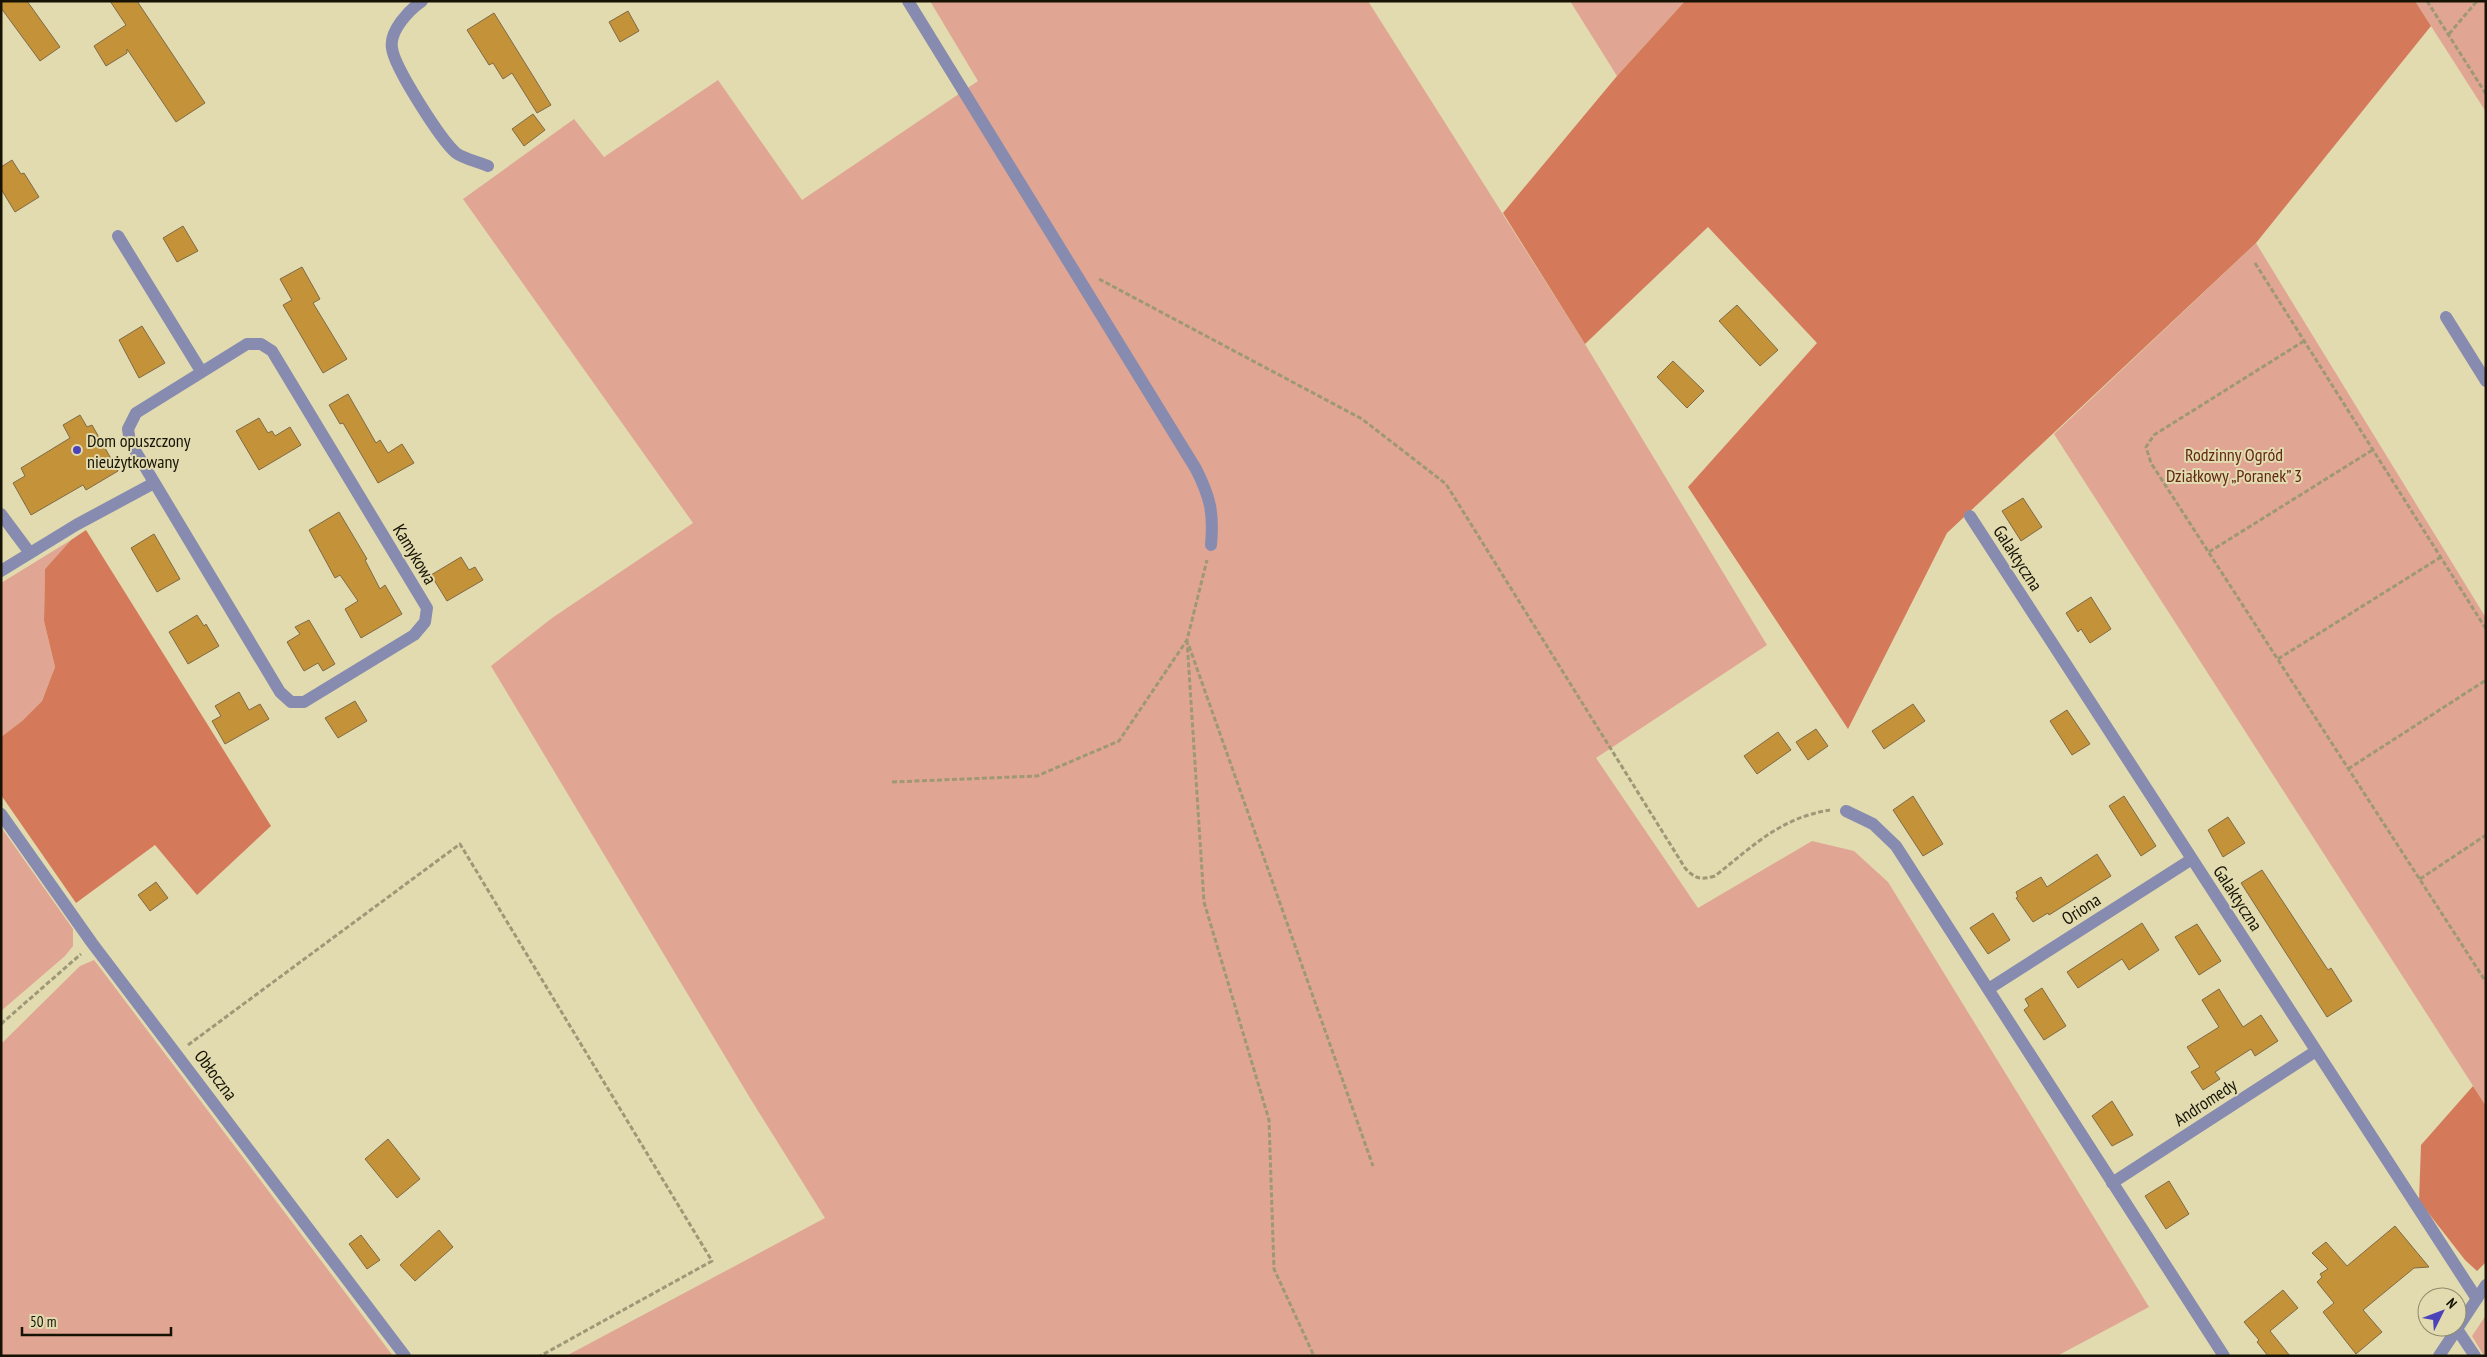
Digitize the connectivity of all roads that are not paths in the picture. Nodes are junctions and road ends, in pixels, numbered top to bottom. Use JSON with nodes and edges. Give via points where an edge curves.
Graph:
{"nodes":[{"id":1,"x":422,"y":1,"type":"edge"},
{"id":2,"x":908,"y":1,"type":"edge"},
{"id":3,"x":488,"y":166,"type":"dead end"},
{"id":4,"x":118,"y":236,"type":"dead end"},
{"id":5,"x":2446,"y":317,"type":"dead end"},
{"id":6,"x":200,"y":371,"type":"junction"},
{"id":7,"x":2486,"y":381,"type":"edge"},
{"id":8,"x":154,"y":483,"type":"junction"},
{"id":9,"x":1,"y":514,"type":"edge"},
{"id":10,"x":1970,"y":516,"type":"dead end"},
{"id":11,"x":1211,"y":545,"type":"road end"},
{"id":12,"x":30,"y":553,"type":"junction"},
{"id":13,"x":1,"y":571,"type":"edge"},
{"id":14,"x":1846,"y":811,"type":"dead end"},
{"id":15,"x":1,"y":814,"type":"edge"},
{"id":16,"x":2192,"y":859,"type":"junction"},
{"id":17,"x":1990,"y":988,"type":"junction"},
{"id":18,"x":2316,"y":1051,"type":"junction"},
{"id":19,"x":2112,"y":1183,"type":"junction"},
{"id":20,"x":2486,"y":1285,"type":"edge"},
{"id":21,"x":2477,"y":1299,"type":"junction"},
{"id":22,"x":2467,"y":1314,"type":"edge"},
{"id":23,"x":2452,"y":1337,"type":"edge"},
{"id":24,"x":2462,"y":1337,"type":"edge"},
{"id":25,"x":406,"y":1356,"type":"edge"},
{"id":26,"x":2224,"y":1356,"type":"edge"},
{"id":27,"x":2439,"y":1356,"type":"edge"},
{"id":28,"x":2475,"y":1356,"type":"edge"}],
"edges":[{"from":1,"to":3,"type":"street","via":[[410,9],[395,31],[391,47],[409,88],[456,153]]},
{"from":2,"to":11,"type":"street","via":[[1196,469],[1209,496],[1213,521]]},
{"from":4,"to":6,"type":"street"},
{"from":5,"to":7,"type":"street"},
{"from":6,"to":8,"type":"street","name":"Kamykowa","via":[[136,413],[128,429],[130,442]]},
{"from":6,"to":8,"type":"street","name":"Kamykowa","via":[[248,344],[261,344],[272,351],[427,608],[426,622],[414,635],[304,702],[291,702],[280,692]]},
{"from":8,"to":12,"type":"street"},
{"from":9,"to":12,"type":"street"},
{"from":10,"to":16,"type":"street","name":"Galaktyczna"},
{"from":12,"to":13,"type":"street"},
{"from":14,"to":17,"type":"street","via":[[1874,824],[1896,846]]},
{"from":15,"to":25,"type":"street","name":"Obłoczna","via":[[92,942]]},
{"from":16,"to":17,"type":"street","name":"Oriona"},
{"from":16,"to":18,"type":"street","name":"Galaktyczna"},
{"from":17,"to":19,"type":"street"},
{"from":18,"to":19,"type":"street","name":"Andromedy"},
{"from":18,"to":21,"type":"street","name":"Galaktyczna"},
{"from":19,"to":26,"type":"street"},
{"from":20,"to":21,"type":"street"},
{"from":21,"to":22,"type":"street"},
{"from":23,"to":27,"type":"street"},
{"from":24,"to":28,"type":"street"}]}
